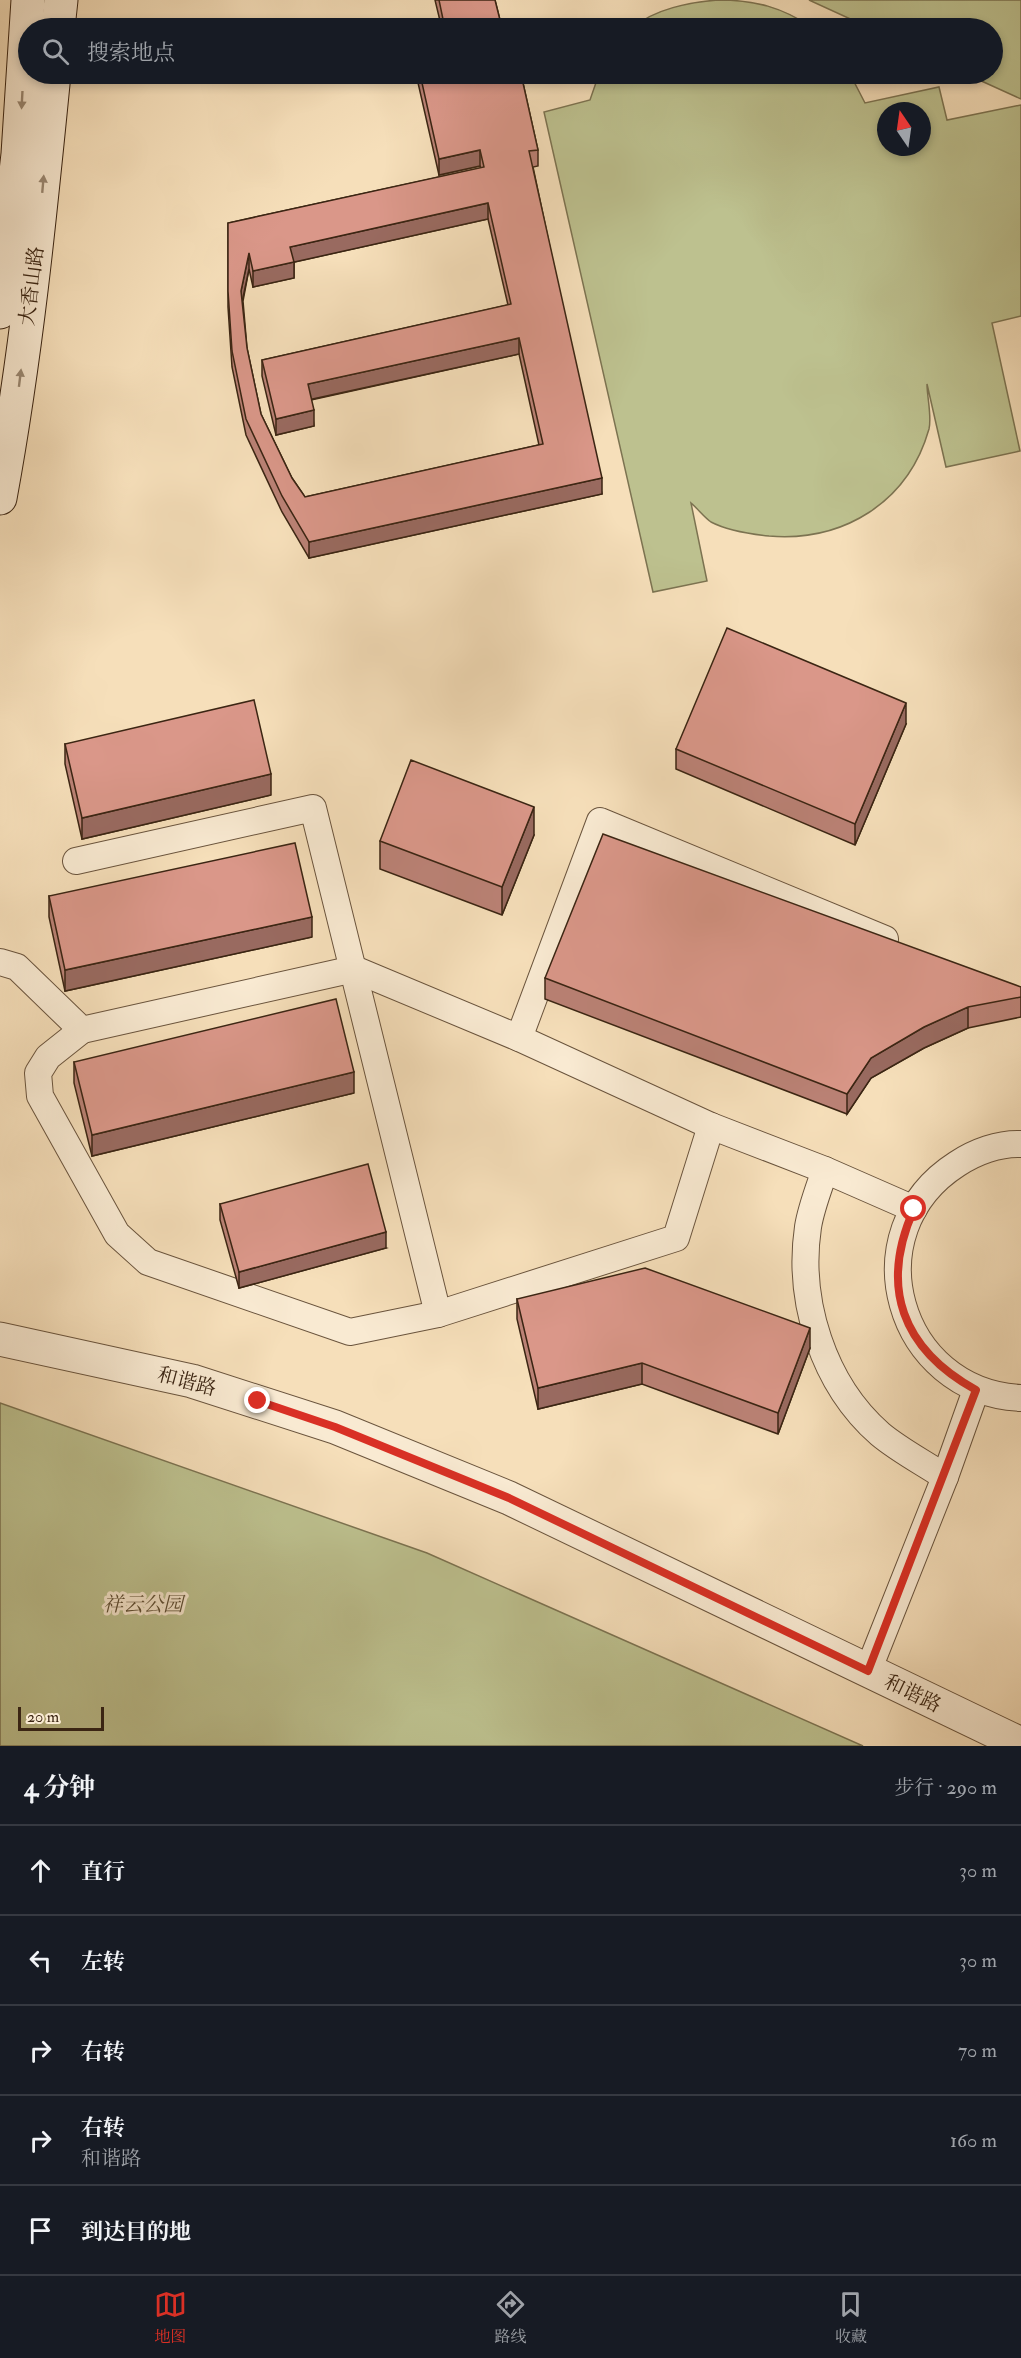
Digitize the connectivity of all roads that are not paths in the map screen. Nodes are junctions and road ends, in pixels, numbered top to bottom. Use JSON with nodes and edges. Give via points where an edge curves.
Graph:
{"nodes":[{"id":1,"x":28,"y":0,"type":"edge"},
{"id":2,"x":61,"y":0,"type":"edge"},
{"id":3,"x":27,"y":18,"type":"edge"},
{"id":4,"x":59,"y":18,"type":"edge"},
{"id":5,"x":23,"y":84,"type":"edge"},
{"id":6,"x":53,"y":84,"type":"edge"},
{"id":7,"x":0,"y":312,"type":"edge"},
{"id":8,"x":0,"y":498,"type":"edge"},
{"id":9,"x":76,"y":861,"type":"dead end"},
{"id":10,"x":910,"y":949,"type":"edge"},
{"id":11,"x":0,"y":962,"type":"edge"},
{"id":12,"x":354,"y":969,"type":"junction"},
{"id":13,"x":82,"y":1030,"type":"junction"},
{"id":14,"x":519,"y":1038,"type":"junction"},
{"id":15,"x":711,"y":1126,"type":"junction"},
{"id":16,"x":1021,"y":1144,"type":"edge"},
{"id":17,"x":825,"y":1170,"type":"junction"},
{"id":18,"x":914,"y":1209,"type":"junction"},
{"id":19,"x":438,"y":1314,"type":"junction"},
{"id":20,"x":0,"y":1339,"type":"edge"},
{"id":21,"x":976,"y":1390,"type":"junction"},
{"id":22,"x":1021,"y":1398,"type":"edge"},
{"id":23,"x":945,"y":1477,"type":"junction"},
{"id":24,"x":868,"y":1671,"type":"junction"},
{"id":25,"x":1021,"y":1744,"type":"edge"}],
"edges":[{"from":1,"to":3,"type":"street","name":"大香山路","one_way":true},
{"from":2,"to":4,"type":"street"},
{"from":5,"to":7,"type":"street","name":"大香山路","one_way":true},
{"from":8,"to":6,"type":"street","name":"大香山路","one_way":true,"via":[[17,405]]},
{"from":9,"to":12,"type":"street","via":[[313,808]]},
{"from":10,"to":14,"type":"street","via":[[600,821]]},
{"from":11,"to":13,"type":"street","via":[[17,967]]},
{"from":12,"to":13,"type":"street"},
{"from":12,"to":14,"type":"street"},
{"from":12,"to":19,"type":"street"},
{"from":13,"to":19,"type":"street","via":[[48,1057],[38,1073],[39,1096],[117,1234],[148,1262],[350,1332]]},
{"from":14,"to":15,"type":"street"},
{"from":15,"to":17,"type":"street"},
{"from":15,"to":19,"type":"street","via":[[676,1238]]},
{"from":16,"to":18,"type":"street","via":[[991,1148],[967,1157],[928,1188]]},
{"from":17,"to":18,"type":"street"},
{"from":17,"to":23,"type":"street","via":[[808,1225],[805,1265],[810,1307],[824,1359],[847,1400],[880,1434]]},
{"from":18,"to":21,"type":"street","via":[[897,1260],[904,1313],[932,1359]]},
{"from":20,"to":24,"type":"street","name":"和谐路","via":[[192,1381],[335,1427],[509,1498]]},
{"from":21,"to":22,"type":"street"},
{"from":21,"to":23,"type":"street"},
{"from":23,"to":24,"type":"street"},
{"from":24,"to":25,"type":"street","name":"和谐路"}]}
